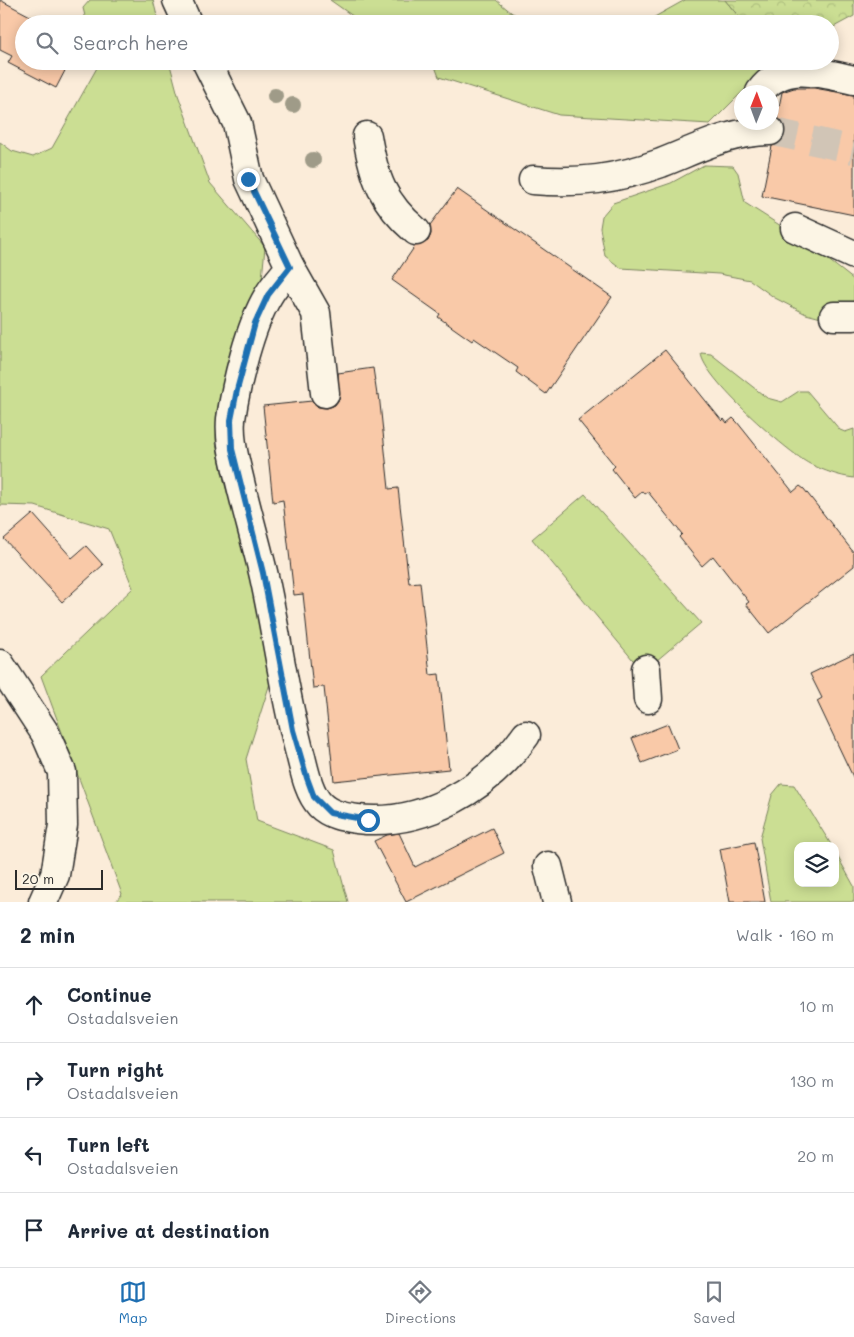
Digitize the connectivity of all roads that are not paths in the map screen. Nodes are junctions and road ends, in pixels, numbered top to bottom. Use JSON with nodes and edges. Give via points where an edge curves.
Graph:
{"nodes":[{"id":1,"x":177,"y":0,"type":"edge"},
{"id":2,"x":184,"y":15,"type":"edge"},
{"id":3,"x":210,"y":70,"type":"edge"},
{"id":4,"x":854,"y":80,"type":"edge"},
{"id":5,"x":768,"y":85,"type":"edge"},
{"id":6,"x":736,"y":130,"type":"edge"},
{"id":7,"x":367,"y":136,"type":"dead end"},
{"id":8,"x":533,"y":180,"type":"dead end"},
{"id":9,"x":795,"y":228,"type":"dead end"},
{"id":10,"x":416,"y":231,"type":"dead end"},
{"id":11,"x":854,"y":255,"type":"edge"},
{"id":12,"x":290,"y":267,"type":"junction"},
{"id":13,"x":325,"y":393,"type":"dead end"},
{"id":14,"x":0,"y":664,"type":"edge"},
{"id":15,"x":646,"y":669,"type":"dead end"},
{"id":16,"x":648,"y":699,"type":"dead end"},
{"id":17,"x":526,"y":735,"type":"dead end"},
{"id":18,"x":548,"y":866,"type":"dead end"},
{"id":19,"x":44,"y":902,"type":"edge"},
{"id":20,"x":557,"y":902,"type":"edge"}],
"edges":[{"from":1,"to":2,"type":"street"},
{"from":3,"to":12,"type":"street","via":[[236,123],[248,179]]},
{"from":4,"to":5,"type":"street","via":[[800,71],[786,73]]},
{"from":6,"to":8,"type":"street","via":[[630,173],[568,183]]},
{"from":7,"to":10,"type":"street","via":[[381,190],[401,218]]},
{"from":9,"to":11,"type":"street"},
{"from":12,"to":13,"type":"street","via":[[316,314]]},
{"from":12,"to":17,"type":"street","via":[[268,295],[255,323],[231,420],[232,449],[263,573],[293,730],[314,797],[330,813],[361,819],[395,818],[423,812],[447,804],[479,783],[503,764]]},
{"from":14,"to":19,"type":"street","via":[[45,733],[62,772],[63,825],[55,875]]},
{"from":15,"to":16,"type":"street"},
{"from":18,"to":20,"type":"street"}]}
